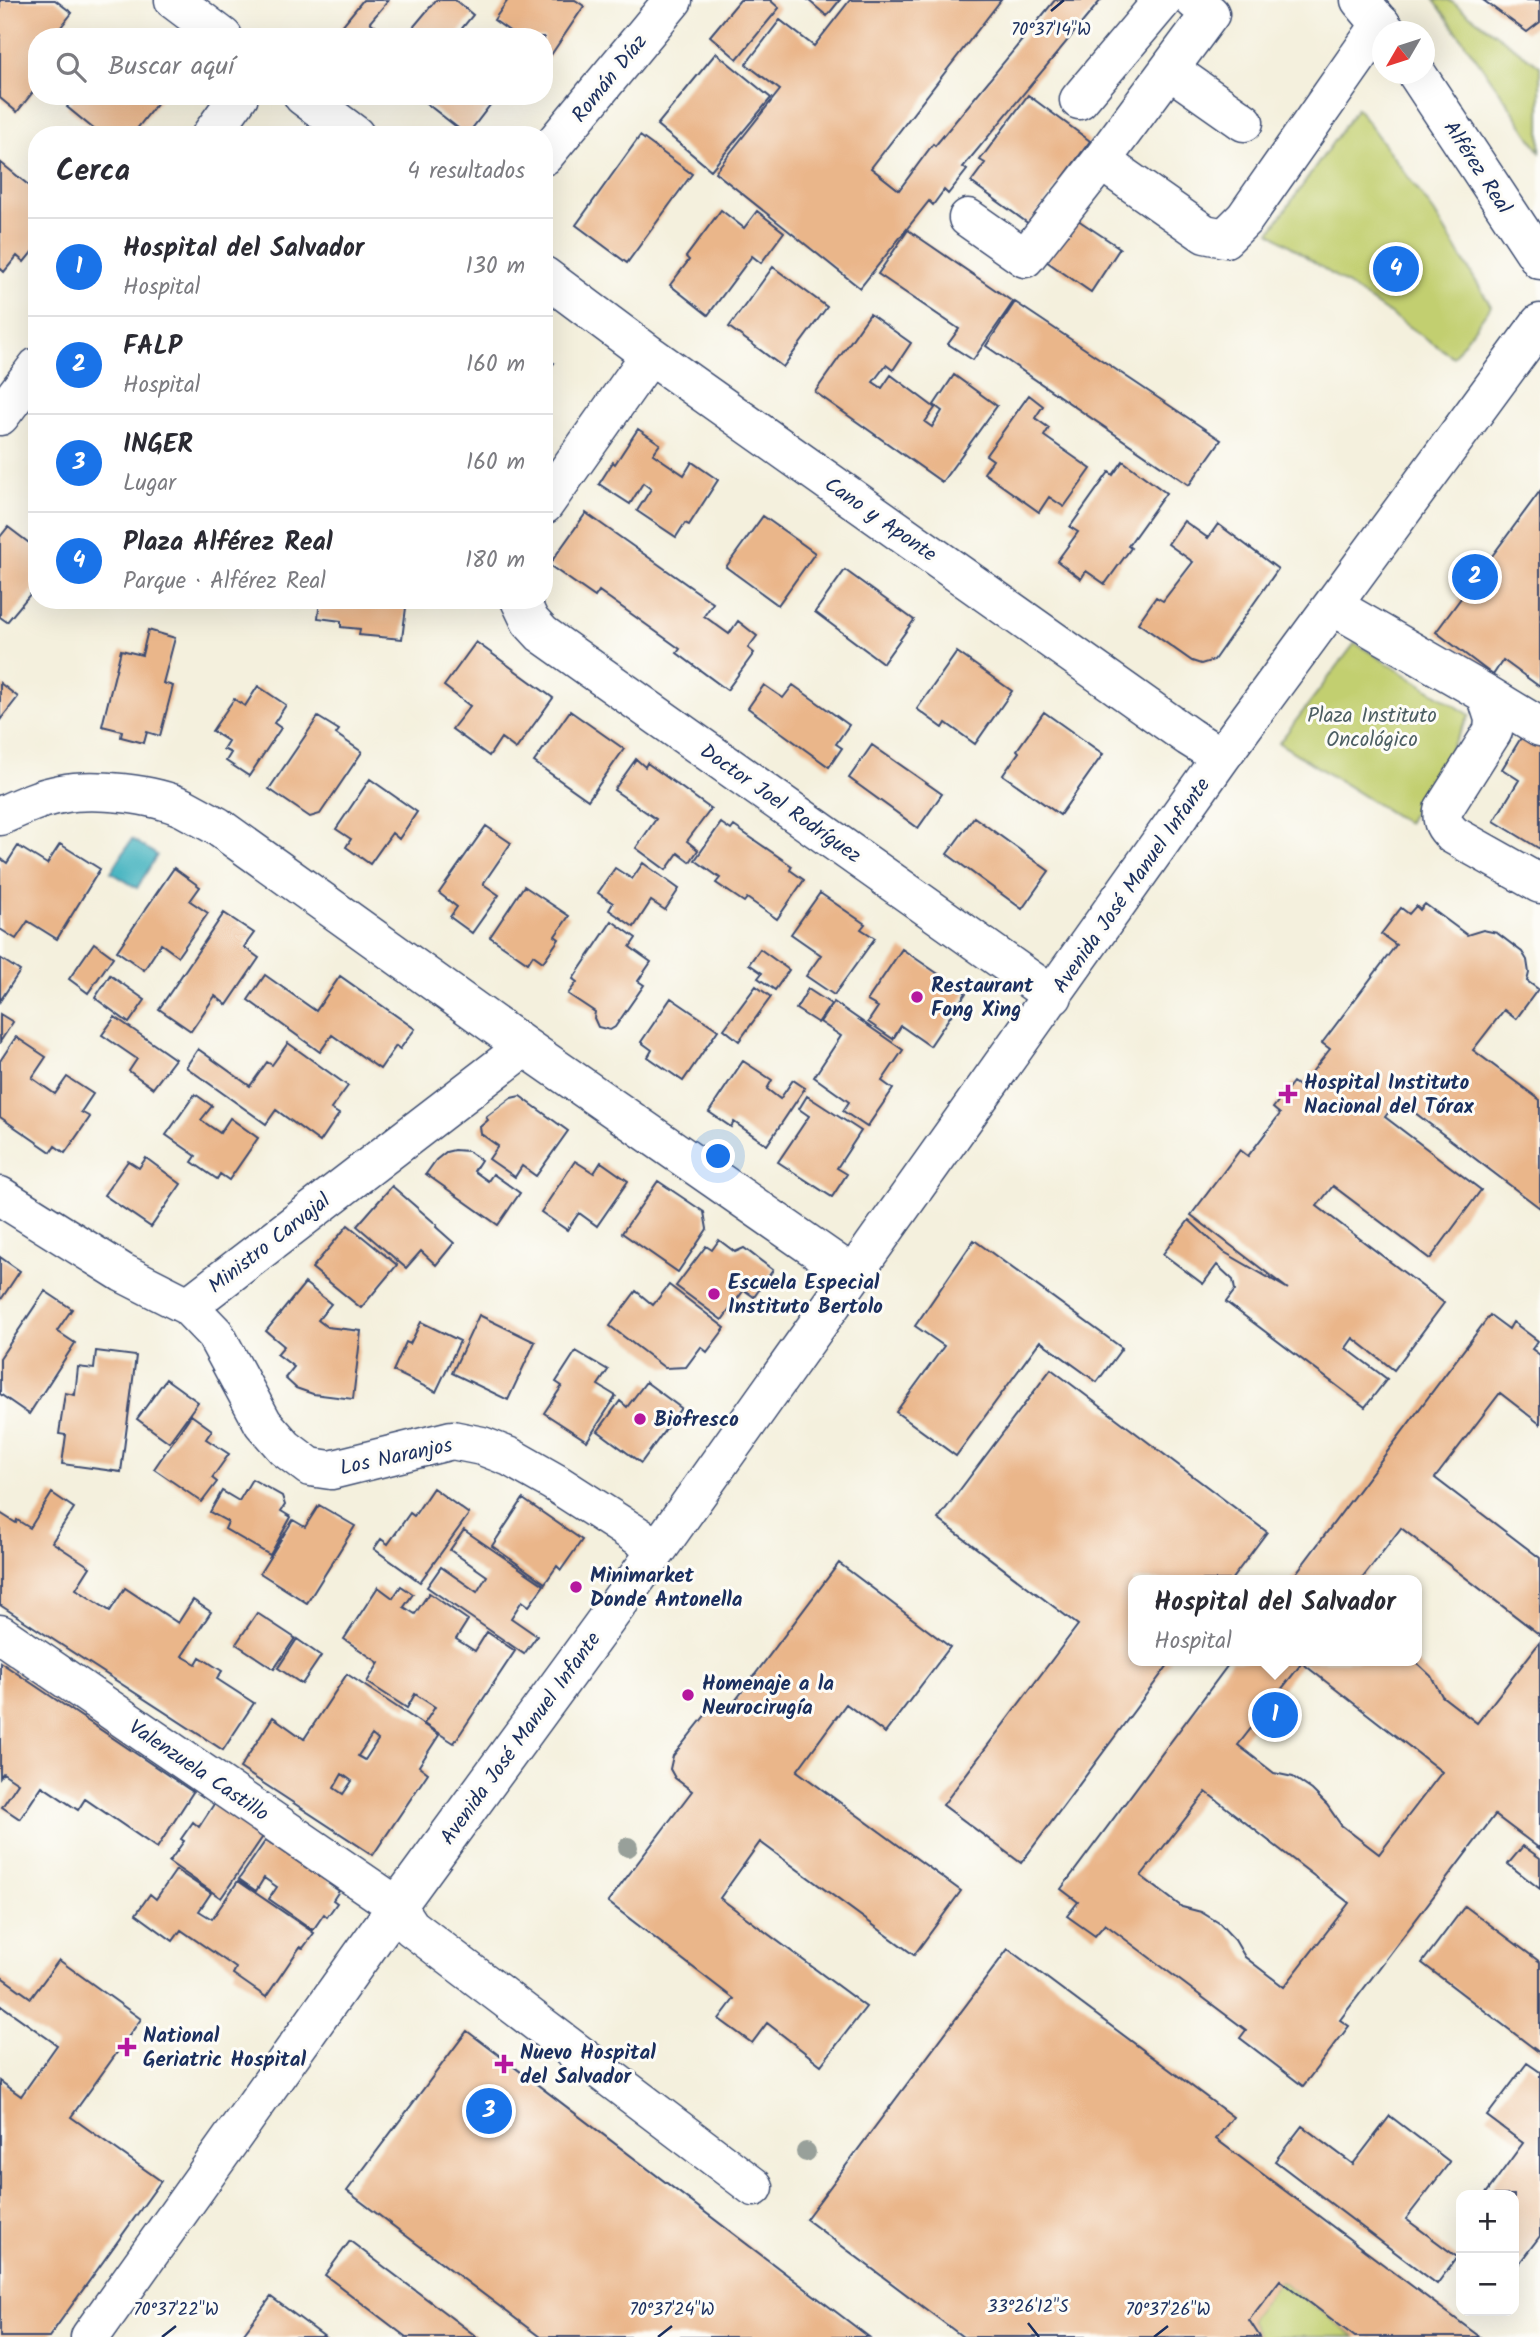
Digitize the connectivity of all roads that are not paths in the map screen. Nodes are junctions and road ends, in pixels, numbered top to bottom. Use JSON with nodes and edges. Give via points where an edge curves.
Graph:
{"nodes":[{"id":1,"x":174,"y":0,"type":"edge"},
{"id":2,"x":673,"y":0,"type":"edge"},
{"id":3,"x":1163,"y":0,"type":"edge"},
{"id":4,"x":1194,"y":0,"type":"edge"},
{"id":5,"x":1376,"y":19,"type":"edge"},
{"id":6,"x":211,"y":28,"type":"edge"},
{"id":7,"x":1170,"y":70,"type":"junction"},
{"id":8,"x":1424,"y":84,"type":"edge"},
{"id":9,"x":1079,"y":100,"type":"dead end"},
{"id":10,"x":233,"y":105,"type":"edge"},
{"id":11,"x":315,"y":105,"type":"edge"},
{"id":12,"x":1244,"y":122,"type":"dead end"},
{"id":13,"x":217,"y":126,"type":"edge"},
{"id":14,"x":343,"y":126,"type":"edge"},
{"id":15,"x":553,"y":145,"type":"edge"},
{"id":16,"x":1101,"y":161,"type":"junction"},
{"id":17,"x":968,"y":218,"type":"dead end"},
{"id":18,"x":1540,"y":260,"type":"edge"},
{"id":19,"x":553,"y":283,"type":"edge"},
{"id":20,"x":1540,"y":323,"type":"edge"},
{"id":21,"x":650,"y":355,"type":"junction"},
{"id":22,"x":28,"y":379,"type":"edge"},
{"id":23,"x":0,"y":416,"type":"edge"},
{"id":24,"x":553,"y":492,"type":"edge"},
{"id":25,"x":1333,"y":606,"type":"junction"},
{"id":26,"x":524,"y":609,"type":"edge"},
{"id":27,"x":1486,"y":694,"type":"junction"},
{"id":28,"x":1540,"y":727,"type":"edge"},
{"id":29,"x":1221,"y":757,"type":"junction"},
{"id":30,"x":0,"y":816,"type":"edge"},
{"id":31,"x":1531,"y":869,"type":"edge"},
{"id":32,"x":1053,"y":996,"type":"junction"},
{"id":33,"x":525,"y":1047,"type":"junction"},
{"id":34,"x":0,"y":1196,"type":"edge"},
{"id":35,"x":853,"y":1275,"type":"junction"},
{"id":36,"x":188,"y":1306,"type":"junction"},
{"id":37,"x":658,"y":1549,"type":"junction"},
{"id":38,"x":0,"y":1634,"type":"edge"},
{"id":39,"x":397,"y":1906,"type":"junction"},
{"id":40,"x":754,"y":2187,"type":"dead end"},
{"id":41,"x":90,"y":2337,"type":"edge"}],
"edges":[{"from":1,"to":6,"type":"street"},
{"from":2,"to":15,"type":"street","name":"Román Díaz"},
{"from":3,"to":9,"type":"street"},
{"from":4,"to":7,"type":"street","via":[[1210,15]]},
{"from":5,"to":16,"type":"street","via":[[1245,218],[1225,238],[1205,233]]},
{"from":7,"to":12,"type":"street"},
{"from":7,"to":16,"type":"street"},
{"from":8,"to":18,"type":"street","name":"Alférez Real"},
{"from":10,"to":13,"type":"street"},
{"from":11,"to":14,"type":"street"},
{"from":16,"to":17,"type":"street","via":[[1025,258]]},
{"from":19,"to":21,"type":"street","name":"Cano y Aponte"},
{"from":20,"to":25,"type":"street","name":"Avenida José Manuel Infante"},
{"from":21,"to":24,"type":"street"},
{"from":21,"to":29,"type":"street","name":"Cano y Aponte"},
{"from":22,"to":23,"type":"street"},
{"from":25,"to":27,"type":"street"},
{"from":25,"to":29,"type":"street","name":"Avenida José Manuel Infante"},
{"from":26,"to":32,"type":"street","name":"Doctor Joel Rodríguez","via":[[542,634]]},
{"from":27,"to":28,"type":"street"},
{"from":27,"to":31,"type":"street","via":[[1493,732],[1442,818],[1454,835]]},
{"from":29,"to":32,"type":"street","name":"Avenida José Manuel Infante"},
{"from":30,"to":33,"type":"street","via":[[63,793],[109,792],[182,807],[217,826]]},
{"from":32,"to":35,"type":"street","name":"Avenida José Manuel Infante"},
{"from":33,"to":35,"type":"street"},
{"from":33,"to":36,"type":"street","name":"Ministro Carvajal"},
{"from":34,"to":36,"type":"street","name":"Ministro Carvajal","via":[[123,1273]]},
{"from":35,"to":37,"type":"street","name":"Avenida José Manuel Infante"},
{"from":36,"to":37,"type":"street","name":"Los Naranjos","via":[[215,1335],[263,1423],[285,1448],[310,1466],[331,1469],[452,1440],[482,1446],[543,1476]]},
{"from":37,"to":39,"type":"street","name":"Avenida José Manuel Infante"},
{"from":38,"to":39,"type":"street","name":"Valenzuela Castillo"},
{"from":39,"to":40,"type":"street","name":"Valenzuela Castillo","via":[[411,1927]]},
{"from":39,"to":41,"type":"street","name":"Avenida José Manuel Infante"}]}
